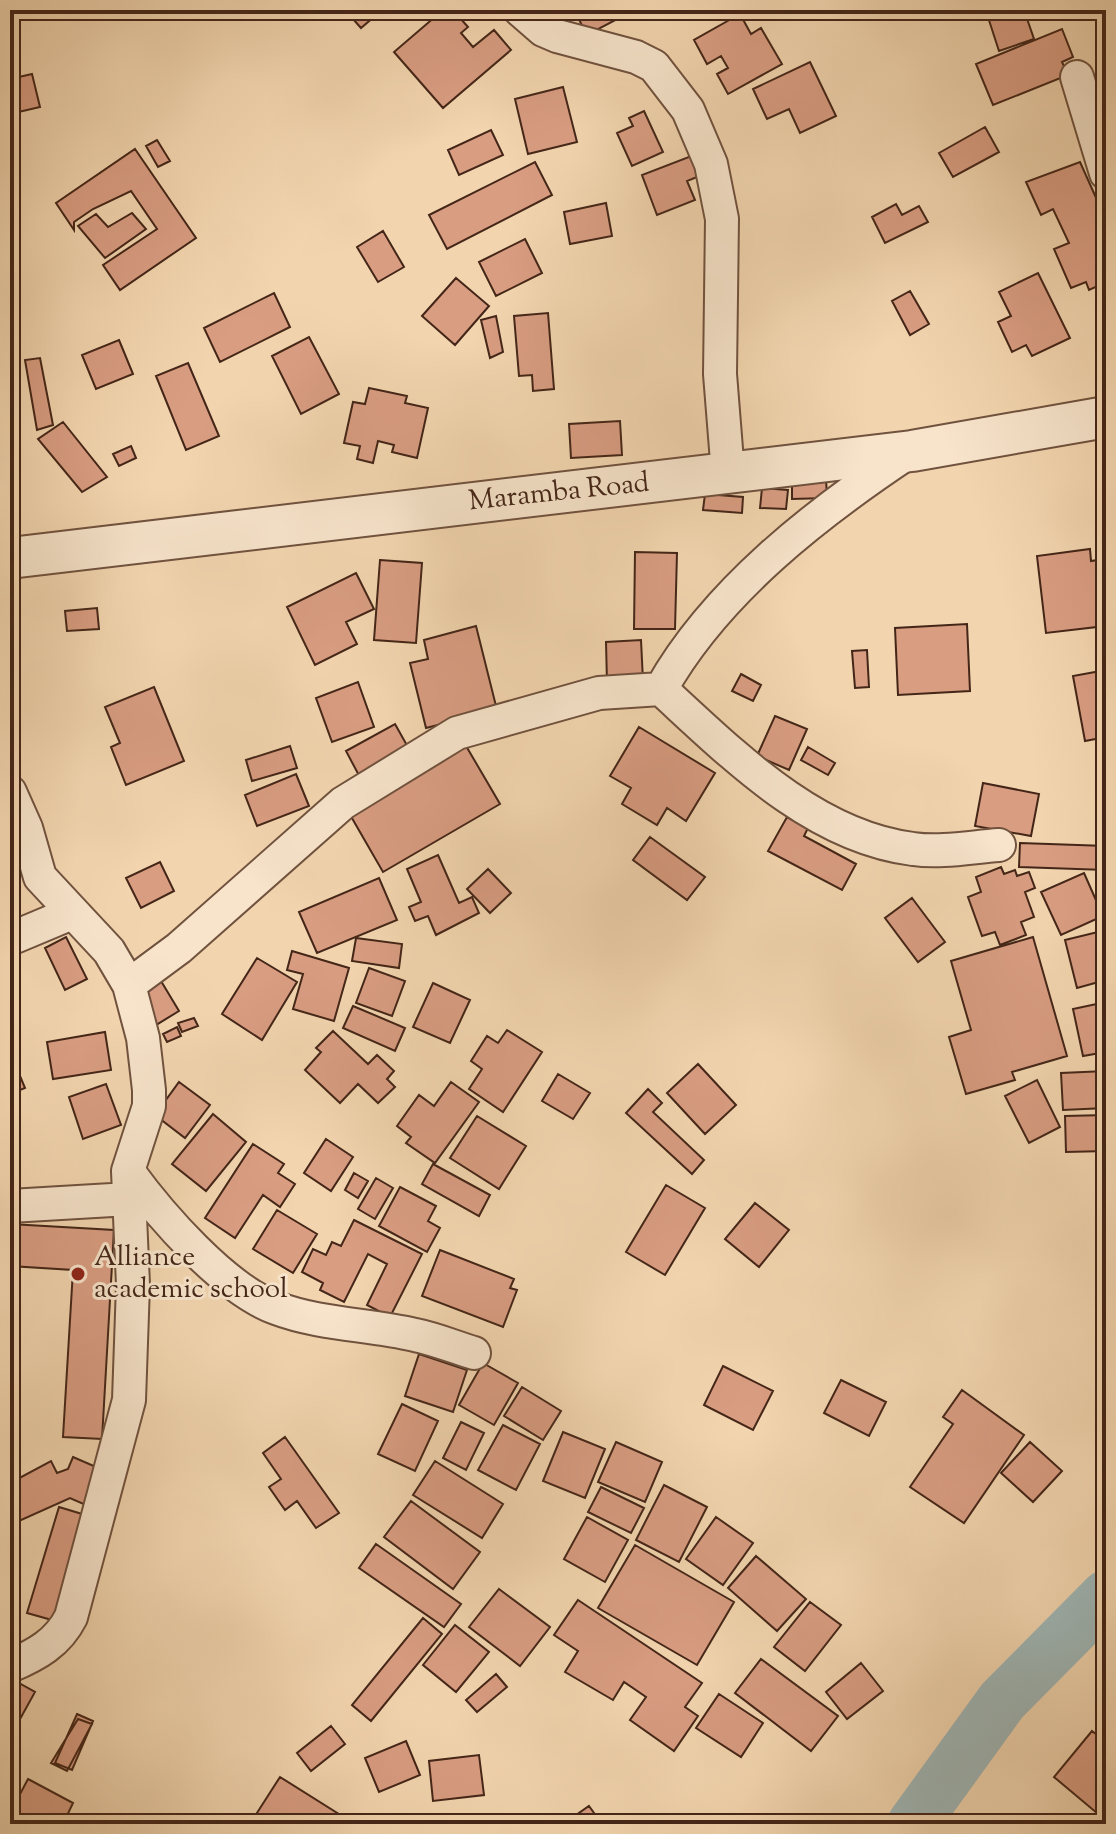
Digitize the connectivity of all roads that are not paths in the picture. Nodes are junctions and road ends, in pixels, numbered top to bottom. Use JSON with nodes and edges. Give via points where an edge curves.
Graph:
{"nodes":[{"id":1,"x":520,"y":10,"type":"edge"},
{"id":2,"x":1077,"y":77,"type":"dead end"},
{"id":3,"x":1106,"y":173,"type":"edge"},
{"id":4,"x":1106,"y":417,"type":"edge"},
{"id":5,"x":912,"y":451,"type":"junction"},
{"id":6,"x":728,"y":474,"type":"junction"},
{"id":7,"x":10,"y":558,"type":"edge"},
{"id":8,"x":661,"y":689,"type":"junction"},
{"id":9,"x":10,"y":792,"type":"edge"},
{"id":10,"x":999,"y":845,"type":"dead end"},
{"id":11,"x":72,"y":913,"type":"junction"},
{"id":12,"x":10,"y":939,"type":"edge"},
{"id":13,"x":129,"y":985,"type":"junction"},
{"id":14,"x":129,"y":1185,"type":"junction"},
{"id":15,"x":10,"y":1206,"type":"edge"},
{"id":16,"x":474,"y":1353,"type":"dead end"},
{"id":17,"x":10,"y":1666,"type":"edge"}],
"edges":[{"from":1,"to":6,"type":"street","via":[[557,36],[654,66],[688,110],[711,164],[722,219],[720,374]]},
{"from":2,"to":3,"type":"street"},
{"from":4,"to":5,"type":"street","name":"Maramba Road"},
{"from":5,"to":6,"type":"street","name":"Maramba Road"},
{"from":5,"to":8,"type":"street","via":[[814,518],[757,570],[677,661]]},
{"from":6,"to":7,"type":"street","name":"Maramba Road"},
{"from":8,"to":10,"type":"street","via":[[779,790],[845,827],[910,849]]},
{"from":8,"to":13,"type":"street","via":[[599,693],[457,733],[343,803],[179,948]]},
{"from":9,"to":11,"type":"street","via":[[40,877]]},
{"from":11,"to":12,"type":"street"},
{"from":11,"to":13,"type":"street","via":[[109,951]]},
{"from":13,"to":14,"type":"street","via":[[143,1038],[149,1106]]},
{"from":14,"to":15,"type":"street"},
{"from":14,"to":16,"type":"street","via":[[179,1234],[272,1307],[310,1319],[414,1335]]},
{"from":14,"to":17,"type":"street","via":[[131,1371],[123,1424],[71,1617],[40,1652]]}]}
